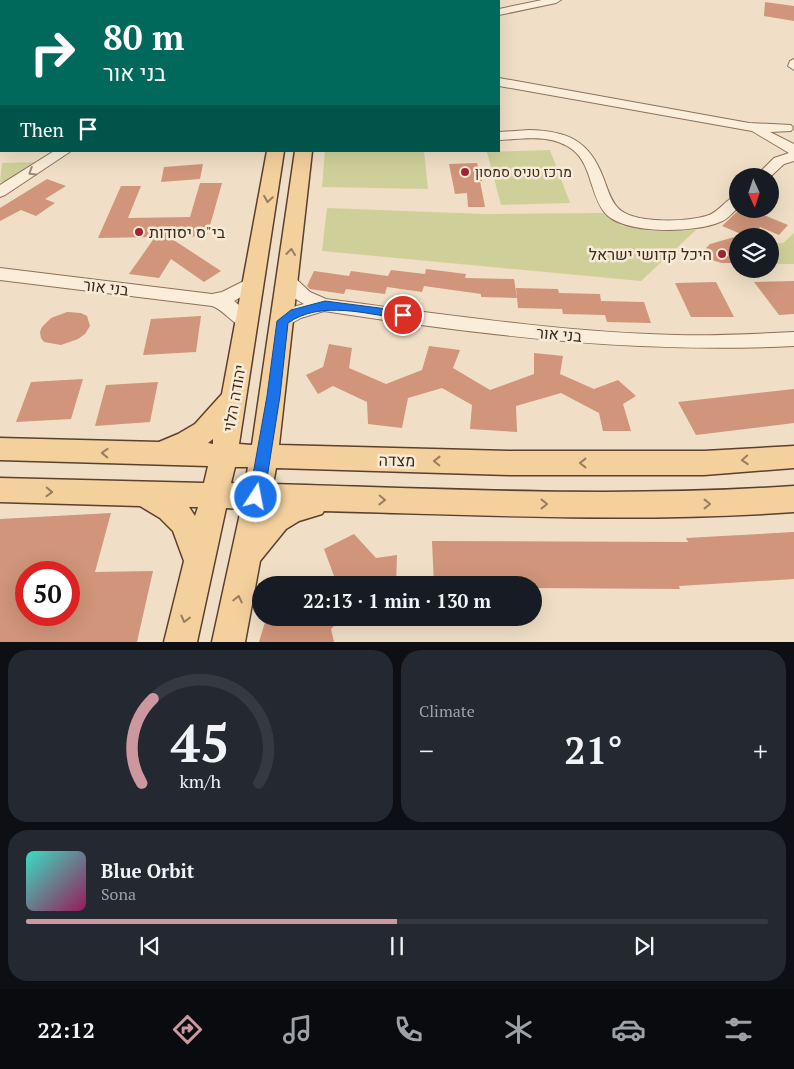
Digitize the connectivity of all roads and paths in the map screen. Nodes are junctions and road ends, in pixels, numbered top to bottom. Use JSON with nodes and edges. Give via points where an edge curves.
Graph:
{"nodes":[{"id":1,"x":556,"y":0,"type":"edge"},
{"id":2,"x":500,"y":12,"type":"edge"},
{"id":3,"x":500,"y":82,"type":"edge"},
{"id":4,"x":749,"y":127,"type":"joint"},
{"id":5,"x":789,"y":135,"type":"edge"},
{"id":6,"x":500,"y":136,"type":"edge"},
{"id":7,"x":62,"y":152,"type":"edge"},
{"id":8,"x":276,"y":152,"type":"edge"},
{"id":9,"x":304,"y":152,"type":"edge"},
{"id":10,"x":794,"y":156,"type":"edge"},
{"id":11,"x":779,"y":161,"type":"junction"},
{"id":12,"x":772,"y":168,"type":"edge"},
{"id":13,"x":0,"y":192,"type":"edge"},
{"id":14,"x":729,"y":208,"type":"edge"},
{"id":15,"x":0,"y":274,"type":"edge"},
{"id":16,"x":288,"y":281,"type":"junction"},
{"id":17,"x":254,"y":282,"type":"junction"},
{"id":18,"x":212,"y":300,"type":"junction"},
{"id":19,"x":325,"y":305,"type":"junction"},
{"id":20,"x":283,"y":321,"type":"junction"},
{"id":21,"x":247,"y":322,"type":"junction"},
{"id":22,"x":794,"y":339,"type":"edge"},
{"id":23,"x":234,"y":398,"type":"junction"},
{"id":24,"x":0,"y":449,"type":"edge"},
{"id":25,"x":154,"y":455,"type":"junction"},
{"id":26,"x":224,"y":456,"type":"junction"},
{"id":27,"x":264,"y":457,"type":"junction"},
{"id":28,"x":794,"y":457,"type":"edge"},
{"id":29,"x":0,"y":490,"type":"edge"},
{"id":30,"x":145,"y":495,"type":"junction"},
{"id":31,"x":215,"y":496,"type":"junction"},
{"id":32,"x":256,"y":497,"type":"junction"},
{"id":33,"x":333,"y":499,"type":"junction"},
{"id":34,"x":794,"y":499,"type":"edge"},
{"id":35,"x":247,"y":556,"type":"junction"},
{"id":36,"x":200,"y":563,"type":"junction"},
{"id":37,"x":180,"y":642,"type":"edge"},
{"id":38,"x":228,"y":642,"type":"edge"}],
"edges":[{"from":1,"to":2,"type":"street"},
{"from":3,"to":4,"type":"street"},
{"from":4,"to":5,"type":"street"},
{"from":5,"to":11,"type":"street"},
{"from":6,"to":14,"type":"street","via":[[547,135],[575,145],[585,155],[611,209],[629,221],[650,224],[710,221]]},
{"from":7,"to":13,"type":"street","one_way":true},
{"from":8,"to":17,"type":"main road","name":"יהודה הלוי","one_way":true},
{"from":16,"to":9,"type":"main road","one_way":true},
{"from":10,"to":11,"type":"street"},
{"from":11,"to":12,"type":"street"},
{"from":15,"to":18,"type":"street","name":"בני אור"},
{"from":16,"to":19,"type":"street","name":"בני אור","via":[[296,293]]},
{"from":16,"to":20,"type":"main road"},
{"from":17,"to":18,"type":"street","name":"בני אור","via":[[227,297]]},
{"from":17,"to":21,"type":"main road","name":"יהודה הלוי"},
{"from":18,"to":21,"type":"street","name":"בני אור","via":[[226,304]]},
{"from":19,"to":20,"type":"street","name":"בני אור","via":[[294,313]]},
{"from":19,"to":22,"type":"street","name":"בני אור","via":[[520,330],[621,339],[734,342]]},
{"from":20,"to":27,"type":"main road"},
{"from":21,"to":23,"type":"main road","name":"יהודה הלוי"},
{"from":23,"to":25,"type":"main road","via":[[202,436]]},
{"from":23,"to":26,"type":"main road","name":"יהודה הלוי"},
{"from":25,"to":24,"type":"main road","name":"מצדה","one_way":true},
{"from":25,"to":26,"type":"main road","name":"מצדה"},
{"from":26,"to":27,"type":"main road","name":"מצדה"},
{"from":26,"to":31,"type":"main road","name":"יהודה הלוי"},
{"from":28,"to":27,"type":"main road","name":"מצדה","one_way":true,"via":[[704,463]]},
{"from":27,"to":32,"type":"main road"},
{"from":29,"to":30,"type":"main road","one_way":true},
{"from":30,"to":31,"type":"main road"},
{"from":30,"to":36,"type":"main road","via":[[168,505],[184,519]]},
{"from":31,"to":32,"type":"main road"},
{"from":31,"to":36,"type":"main road","name":"יהודה הלוי"},
{"from":32,"to":33,"type":"main road"},
{"from":32,"to":35,"type":"main road"},
{"from":33,"to":34,"type":"main road","one_way":true,"via":[[611,504],[721,504]]},
{"from":33,"to":35,"type":"main road","via":[[287,511],[270,524]]},
{"from":38,"to":35,"type":"main road","one_way":true},
{"from":36,"to":37,"type":"main road","name":"יהודה הלוי","one_way":true}]}
